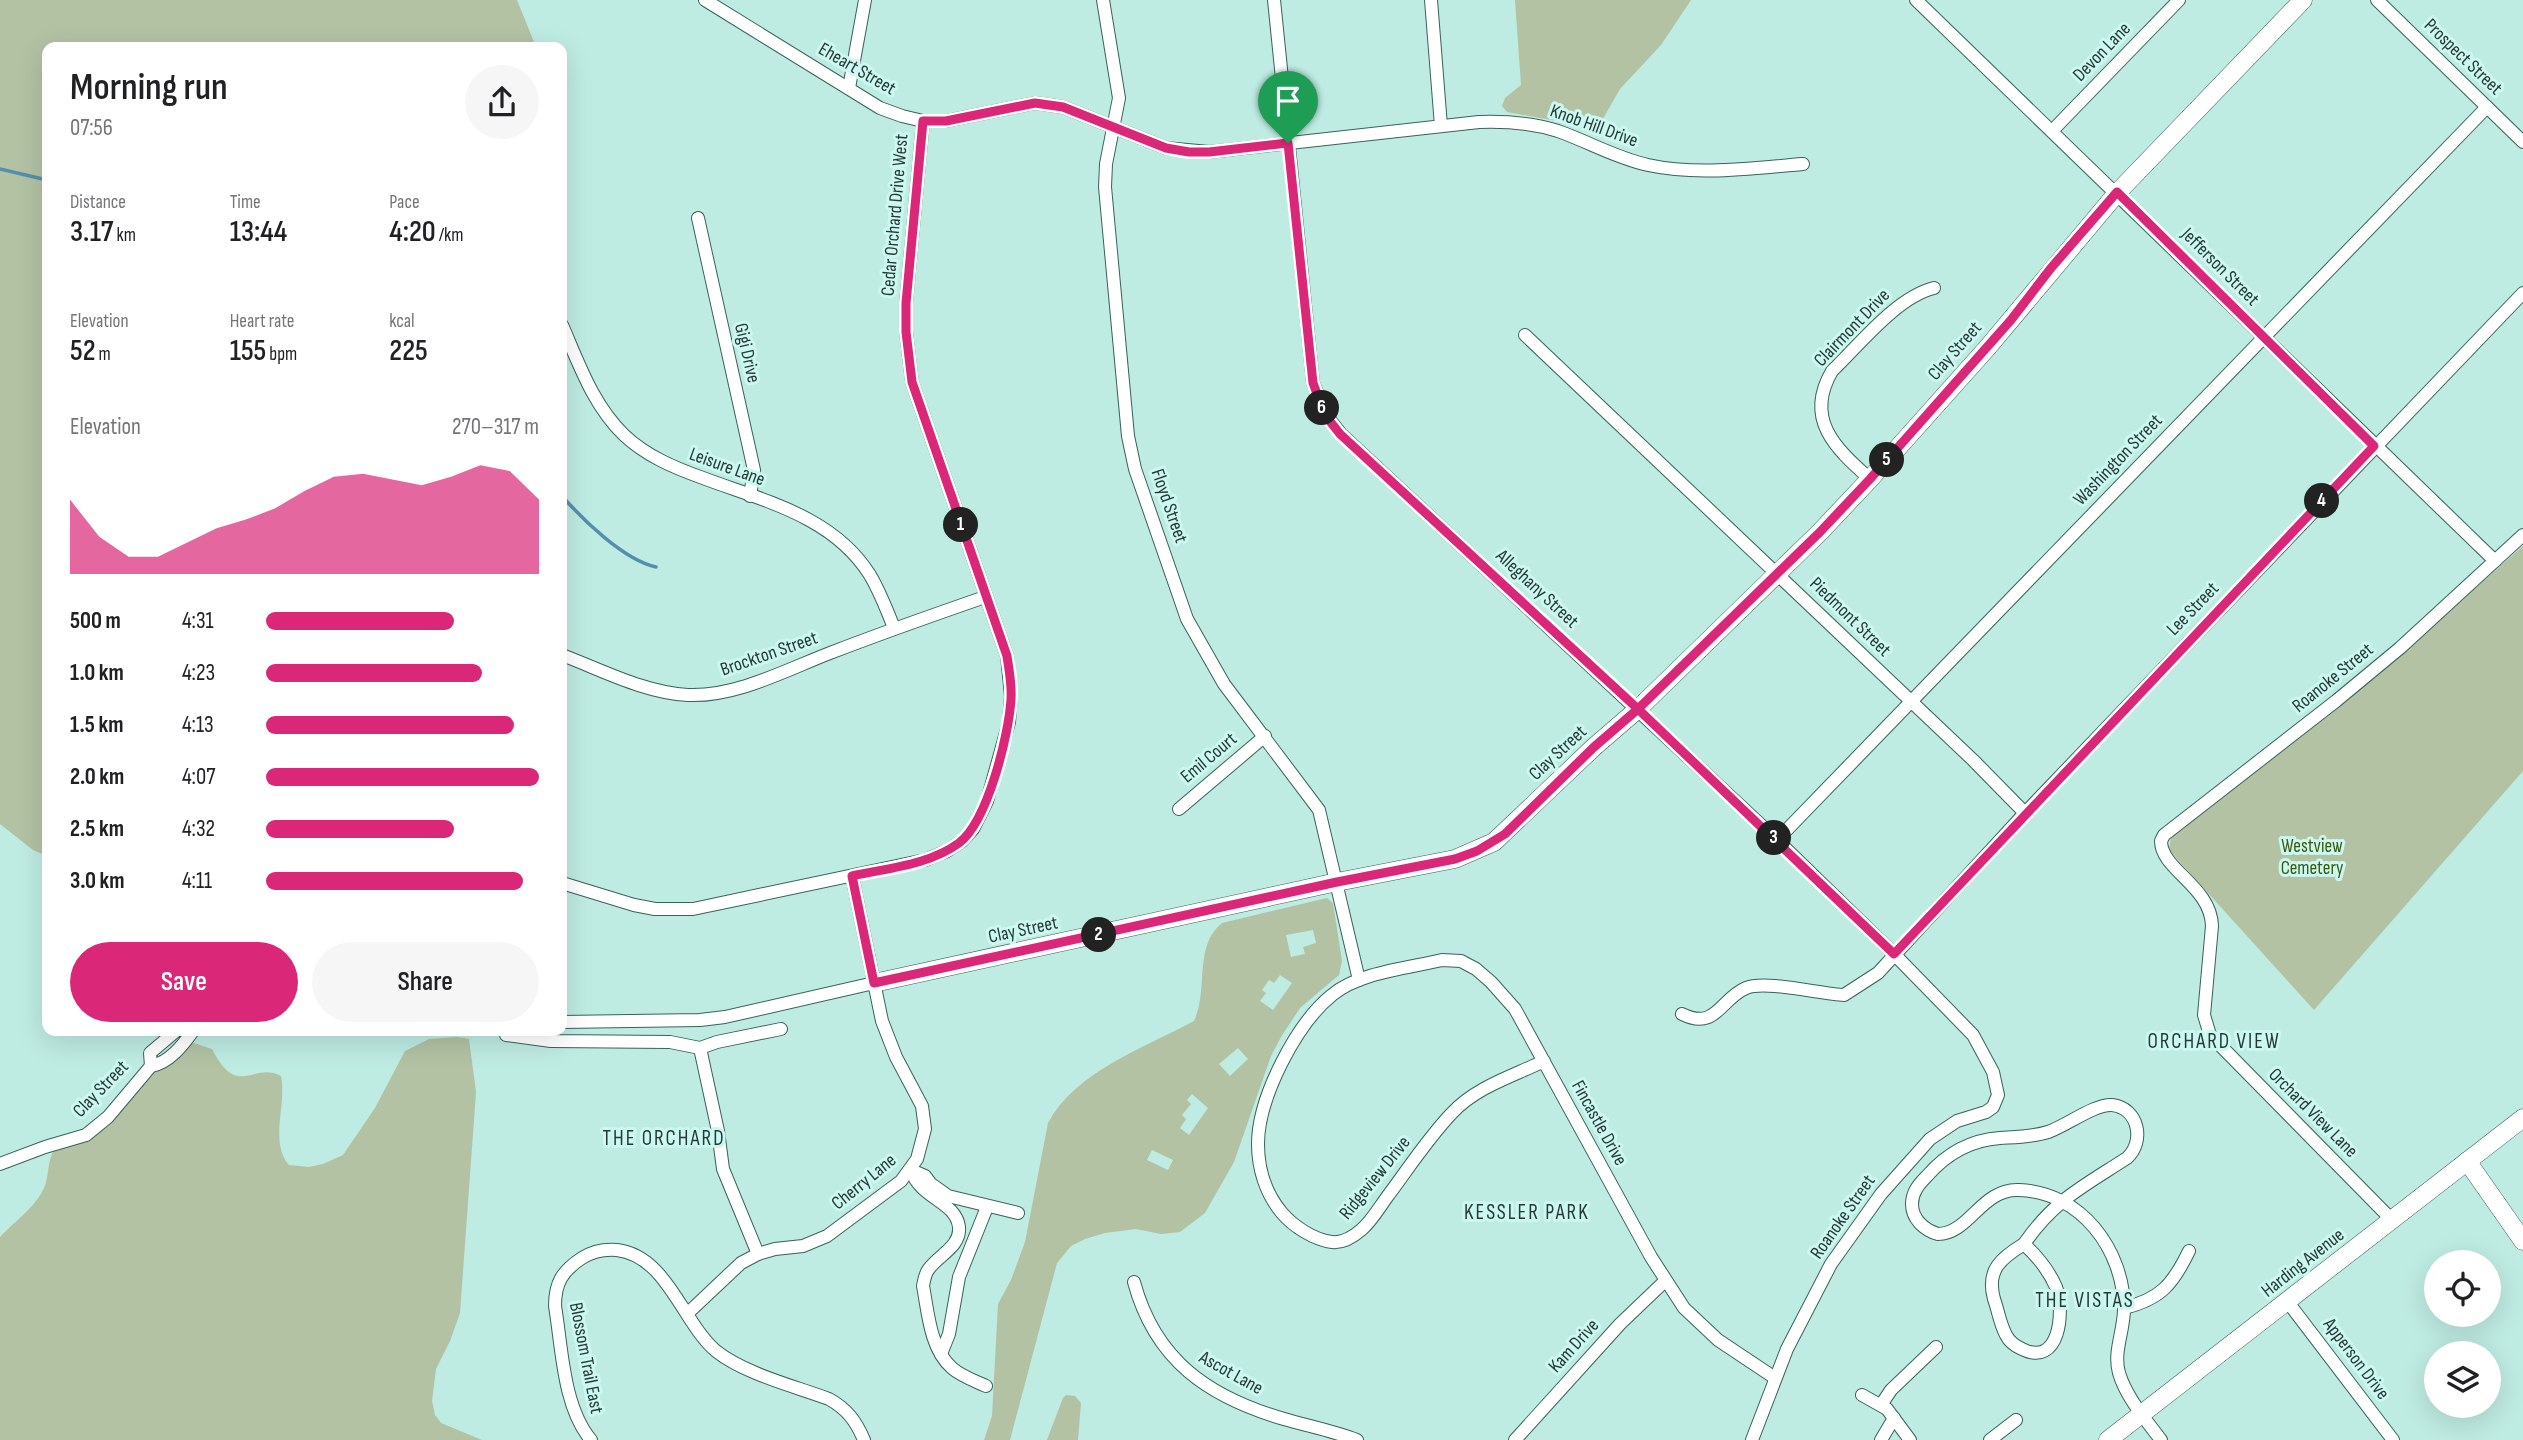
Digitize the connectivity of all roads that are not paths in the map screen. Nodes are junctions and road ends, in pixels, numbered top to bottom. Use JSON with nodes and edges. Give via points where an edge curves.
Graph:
{"nodes":[{"id":1,"x":705,"y":0,"type":"edge"},
{"id":2,"x":865,"y":0,"type":"edge"},
{"id":3,"x":1103,"y":0,"type":"edge"},
{"id":4,"x":1274,"y":0,"type":"edge"},
{"id":5,"x":1431,"y":0,"type":"edge"},
{"id":6,"x":1916,"y":0,"type":"edge"},
{"id":7,"x":2178,"y":0,"type":"edge"},
{"id":8,"x":2304,"y":0,"type":"edge"},
{"id":9,"x":2377,"y":0,"type":"edge"},
{"id":10,"x":849,"y":88,"type":"junction"},
{"id":11,"x":2487,"y":107,"type":"junction"},
{"id":12,"x":923,"y":121,"type":"junction"},
{"id":13,"x":1441,"y":126,"type":"junction"},
{"id":14,"x":1114,"y":128,"type":"junction"},
{"id":15,"x":2052,"y":131,"type":"junction"},
{"id":16,"x":2523,"y":142,"type":"edge"},
{"id":17,"x":1288,"y":143,"type":"junction"},
{"id":18,"x":1803,"y":164,"type":"dead end"},
{"id":19,"x":2117,"y":192,"type":"junction"},
{"id":20,"x":698,"y":218,"type":"dead end"},
{"id":21,"x":1934,"y":288,"type":"dead end"},
{"id":22,"x":2523,"y":293,"type":"edge"},
{"id":23,"x":1525,"y":335,"type":"dead end"},
{"id":24,"x":567,"y":337,"type":"edge"},
{"id":25,"x":2264,"y":338,"type":"junction"},
{"id":26,"x":2374,"y":446,"type":"junction"},
{"id":27,"x":1870,"y":479,"type":"junction"},
{"id":28,"x":750,"y":496,"type":"junction"},
{"id":29,"x":2523,"y":535,"type":"edge"},
{"id":30,"x":2495,"y":561,"type":"junction"},
{"id":31,"x":1776,"y":573,"type":"junction"},
{"id":32,"x":985,"y":597,"type":"junction"},
{"id":33,"x":894,"y":628,"type":"junction"},
{"id":34,"x":567,"y":657,"type":"edge"},
{"id":35,"x":1911,"y":702,"type":"junction"},
{"id":36,"x":1638,"y":709,"type":"junction"},
{"id":37,"x":1265,"y":736,"type":"junction"},
{"id":38,"x":1179,"y":809,"type":"dead end"},
{"id":39,"x":2025,"y":813,"type":"junction"},
{"id":40,"x":1777,"y":840,"type":"junction"},
{"id":41,"x":2161,"y":841,"type":"joint"},
{"id":42,"x":852,"y":876,"type":"junction"},
{"id":43,"x":1337,"y":882,"type":"junction"},
{"id":44,"x":567,"y":885,"type":"edge"},
{"id":45,"x":1894,"y":954,"type":"junction"},
{"id":46,"x":1359,"y":980,"type":"junction"},
{"id":47,"x":874,"y":983,"type":"junction"},
{"id":48,"x":1682,"y":1014,"type":"dead end"},
{"id":49,"x":567,"y":1022,"type":"edge"},
{"id":50,"x":781,"y":1029,"type":"dead end"},
{"id":51,"x":170,"y":1036,"type":"edge"},
{"id":52,"x":189,"y":1036,"type":"edge"},
{"id":53,"x":514,"y":1036,"type":"edge"},
{"id":54,"x":700,"y":1048,"type":"junction"},
{"id":55,"x":1544,"y":1061,"type":"junction"},
{"id":56,"x":151,"y":1066,"type":"junction"},
{"id":57,"x":1997,"y":1098,"type":"joint"},
{"id":58,"x":2523,"y":1118,"type":"edge"},
{"id":59,"x":2467,"y":1161,"type":"junction"},
{"id":60,"x":0,"y":1164,"type":"edge"},
{"id":61,"x":911,"y":1170,"type":"junction"},
{"id":62,"x":2061,"y":1200,"type":"junction"},
{"id":63,"x":987,"y":1207,"type":"junction"},
{"id":64,"x":1018,"y":1213,"type":"dead end"},
{"id":65,"x":2392,"y":1220,"type":"junction"},
{"id":66,"x":2523,"y":1241,"type":"edge"},
{"id":67,"x":2024,"y":1244,"type":"junction"},
{"id":68,"x":2189,"y":1251,"type":"dead end"},
{"id":69,"x":758,"y":1254,"type":"junction"},
{"id":70,"x":1665,"y":1281,"type":"junction"},
{"id":71,"x":1134,"y":1282,"type":"dead end"},
{"id":72,"x":2287,"y":1301,"type":"junction"},
{"id":73,"x":2124,"y":1308,"type":"junction"},
{"id":74,"x":688,"y":1313,"type":"junction"},
{"id":75,"x":1936,"y":1347,"type":"dead end"},
{"id":76,"x":941,"y":1354,"type":"junction"},
{"id":77,"x":1775,"y":1378,"type":"junction"},
{"id":78,"x":986,"y":1386,"type":"dead end"},
{"id":79,"x":1862,"y":1395,"type":"dead end"},
{"id":80,"x":1881,"y":1405,"type":"junction"},
{"id":81,"x":2142,"y":1414,"type":"junction"},
{"id":82,"x":1894,"y":1418,"type":"junction"},
{"id":83,"x":2016,"y":1420,"type":"dead end"},
{"id":84,"x":590,"y":1440,"type":"edge"},
{"id":85,"x":864,"y":1440,"type":"edge"},
{"id":86,"x":1357,"y":1440,"type":"edge"},
{"id":87,"x":1515,"y":1440,"type":"edge"},
{"id":88,"x":1752,"y":1440,"type":"edge"},
{"id":89,"x":1881,"y":1440,"type":"edge"},
{"id":90,"x":1910,"y":1440,"type":"edge"},
{"id":91,"x":1990,"y":1440,"type":"edge"},
{"id":92,"x":2108,"y":1440,"type":"edge"},
{"id":93,"x":2161,"y":1440,"type":"edge"},
{"id":94,"x":2393,"y":1440,"type":"edge"}],
"edges":[{"from":1,"to":10,"type":"street","name":"Eheart Street"},
{"from":2,"to":10,"type":"street"},
{"from":3,"to":14,"type":"street","name":"Floyd Street","via":[[1119,98]]},
{"from":4,"to":17,"type":"street","name":"Alleghany Street"},
{"from":5,"to":13,"type":"street"},
{"from":6,"to":15,"type":"street","name":"Jefferson Street"},
{"from":7,"to":15,"type":"street","name":"Devon Lane"},
{"from":8,"to":19,"type":"street","name":"Clay Street"},
{"from":9,"to":11,"type":"street","name":"Prospect Street"},
{"from":10,"to":12,"type":"street","name":"Eheart Street","via":[[880,108]]},
{"from":11,"to":16,"type":"street","name":"Prospect Street"},
{"from":11,"to":25,"type":"street","name":"Washington Street"},
{"from":12,"to":14,"type":"street","name":"Eheart Street","via":[[946,121],[1035,103],[1063,107]]},
{"from":12,"to":32,"type":"street","name":"Cedar Orchard Drive West","via":[[906,303],[912,382]]},
{"from":13,"to":17,"type":"street","name":"Knob Hill Drive"},
{"from":13,"to":18,"type":"street","name":"Knob Hill Drive","via":[[1494,121],[1532,124],[1626,160],[1671,169]]},
{"from":14,"to":17,"type":"street","name":"Eheart Street","via":[[1189,152]]},
{"from":14,"to":37,"type":"street","name":"Floyd Street","via":[[1105,187],[1135,469],[1187,619],[1224,684]]},
{"from":15,"to":19,"type":"street","name":"Jefferson Street"},
{"from":17,"to":36,"type":"street","name":"Alleghany Street","via":[[1313,383],[1325,415],[1340,434]]},
{"from":19,"to":25,"type":"street","name":"Jefferson Street"},
{"from":19,"to":27,"type":"street","name":"Clay Street"},
{"from":20,"to":28,"type":"street","name":"Gigi Drive","via":[[754,470]]},
{"from":21,"to":27,"type":"street","name":"Clairmont Drive","via":[[1902,303],[1825,382],[1821,407],[1830,439]]},
{"from":22,"to":26,"type":"street","name":"Lee Street"},
{"from":23,"to":31,"type":"street","name":"Piedmont Street"},
{"from":24,"to":28,"type":"street","name":"Leisure Lane","via":[[590,390],[625,437],[675,468]]},
{"from":25,"to":26,"type":"street","name":"Jefferson Street"},
{"from":25,"to":35,"type":"street","name":"Washington Street"},
{"from":26,"to":30,"type":"street","name":"Jefferson Street"},
{"from":26,"to":39,"type":"street","name":"Lee Street"},
{"from":27,"to":31,"type":"street","name":"Clay Street"},
{"from":28,"to":33,"type":"street","name":"Leisure Lane","via":[[804,515],[830,532],[869,573]]},
{"from":29,"to":30,"type":"street","name":"Roanoke Street"},
{"from":30,"to":41,"type":"street","name":"Roanoke Street","via":[[2400,648]]},
{"from":31,"to":35,"type":"street","name":"Piedmont Street"},
{"from":31,"to":36,"type":"street","name":"Clay Street"},
{"from":32,"to":33,"type":"street","name":"Brockton Street"},
{"from":32,"to":42,"type":"street","name":"Cedar Orchard Drive West","via":[[1007,656],[1012,696],[1009,722],[981,816],[962,841],[947,851]]},
{"from":33,"to":34,"type":"street","name":"Brockton Street","via":[[741,687],[690,695],[666,692]]},
{"from":35,"to":39,"type":"street","name":"Piedmont Street"},
{"from":35,"to":40,"type":"street","name":"Washington Street"},
{"from":36,"to":40,"type":"street","name":"Alleghany Street"},
{"from":36,"to":43,"type":"street","name":"Clay Street","via":[[1505,834],[1477,851]]},
{"from":37,"to":38,"type":"street","name":"Emil Court"},
{"from":37,"to":43,"type":"street","name":"Floyd Street","via":[[1319,810]]},
{"from":39,"to":45,"type":"street","name":"Lee Street"},
{"from":40,"to":45,"type":"street","name":"Alleghany Street"},
{"from":41,"to":65,"type":"street","name":"Orchard View Lane","via":[[2164,854],[2211,912],[2204,1015],[2210,1035]]},
{"from":42,"to":44,"type":"street","name":"Cedar Orchard Drive West","via":[[683,910],[634,905]]},
{"from":42,"to":47,"type":"street","name":"Cherry Lane"},
{"from":43,"to":46,"type":"street","name":"Floyd Street"},
{"from":43,"to":47,"type":"street","name":"Clay Street"},
{"from":45,"to":48,"type":"street","name":"Lee Street","via":[[1878,973],[1844,995],[1748,987],[1706,1019]]},
{"from":45,"to":57,"type":"street","name":"Alleghany Street","via":[[1973,1035],[1993,1072]]},
{"from":46,"to":55,"type":"street","name":"Fincastle Drive","via":[[1443,960],[1467,963],[1515,1009]]},
{"from":46,"to":55,"type":"street","name":"Ridgeview Drive","via":[[1326,999],[1297,1037],[1270,1091],[1259,1136],[1261,1174],[1271,1198],[1289,1221],[1314,1236],[1331,1242],[1360,1232],[1453,1111],[1484,1088]]},
{"from":47,"to":49,"type":"street","name":"Clay Street","via":[[725,1017]]},
{"from":47,"to":61,"type":"street","name":"Cherry Lane","via":[[886,1032],[922,1106],[922,1147]]},
{"from":50,"to":54,"type":"street"},
{"from":51,"to":56,"type":"street","name":"Clay Street","via":[[150,1054]]},
{"from":52,"to":56,"type":"street","name":"Clay Street","via":[[178,1050]]},
{"from":53,"to":54,"type":"street","via":[[551,1041],[670,1042]]},
{"from":54,"to":69,"type":"street","via":[[723,1169]]},
{"from":55,"to":70,"type":"street","name":"Fincastle Drive"},
{"from":56,"to":60,"type":"street","name":"Clay Street","via":[[108,1117],[86,1135]]},
{"from":57,"to":77,"type":"street","name":"Roanoke Street","via":[[1986,1112],[1937,1133],[1881,1195],[1831,1264]]},
{"from":58,"to":59,"type":"street","name":"Harding Avenue"},
{"from":59,"to":65,"type":"street","name":"Harding Avenue"},
{"from":59,"to":66,"type":"street"},
{"from":61,"to":63,"type":"street","via":[[948,1196]]},
{"from":61,"to":69,"type":"street","name":"Cherry Lane","via":[[827,1236],[803,1246]]},
{"from":61,"to":76,"type":"street","via":[[925,1192],[953,1210],[959,1227],[953,1246],[928,1270],[923,1286]]},
{"from":62,"to":62,"type":"street","via":[[2134,1150],[2138,1131],[2125,1111],[2102,1106],[2047,1133],[1959,1148],[1933,1169],[1916,1189],[1912,1202],[1921,1225],[1944,1234],[2007,1191],[2036,1192]]},
{"from":62,"to":67,"type":"street"},
{"from":62,"to":73,"type":"street","via":[[2094,1228],[2110,1251],[2120,1277]]},
{"from":63,"to":64,"type":"street"},
{"from":63,"to":76,"type":"street","via":[[959,1277]]},
{"from":65,"to":72,"type":"street","name":"Harding Avenue"},
{"from":67,"to":67,"type":"street","via":[[2049,1274],[2060,1310],[2054,1341],[2037,1352],[2023,1350],[2006,1336],[1991,1287],[2002,1260]]},
{"from":68,"to":73,"type":"street","via":[[2165,1289],[2148,1301]]},
{"from":69,"to":74,"type":"street","name":"Cherry Lane"},
{"from":70,"to":77,"type":"street","name":"Fincastle Drive","via":[[1704,1330]]},
{"from":70,"to":87,"type":"street","name":"Kam Drive"},
{"from":71,"to":86,"type":"street","name":"Ascot Lane","via":[[1157,1338],[1197,1380],[1252,1408]]},
{"from":72,"to":81,"type":"street","name":"Harding Avenue"},
{"from":72,"to":94,"type":"street","name":"Apperson Drive"},
{"from":73,"to":81,"type":"street","via":[[2119,1372]]},
{"from":74,"to":84,"type":"street","name":"Blossom Trail East","via":[[652,1267],[630,1252],[601,1250],[560,1276],[555,1306],[573,1409]]},
{"from":74,"to":85,"type":"street","name":"Blossom Trail East","via":[[703,1336],[735,1364],[843,1407]]},
{"from":75,"to":80,"type":"street"},
{"from":76,"to":78,"type":"street","via":[[951,1368]]},
{"from":77,"to":88,"type":"street","name":"Roanoke Street"},
{"from":79,"to":80,"type":"street"},
{"from":80,"to":82,"type":"street"},
{"from":81,"to":92,"type":"street","name":"Harding Avenue"},
{"from":81,"to":93,"type":"street"},
{"from":82,"to":89,"type":"street"},
{"from":82,"to":90,"type":"street"},
{"from":83,"to":91,"type":"street"}]}
